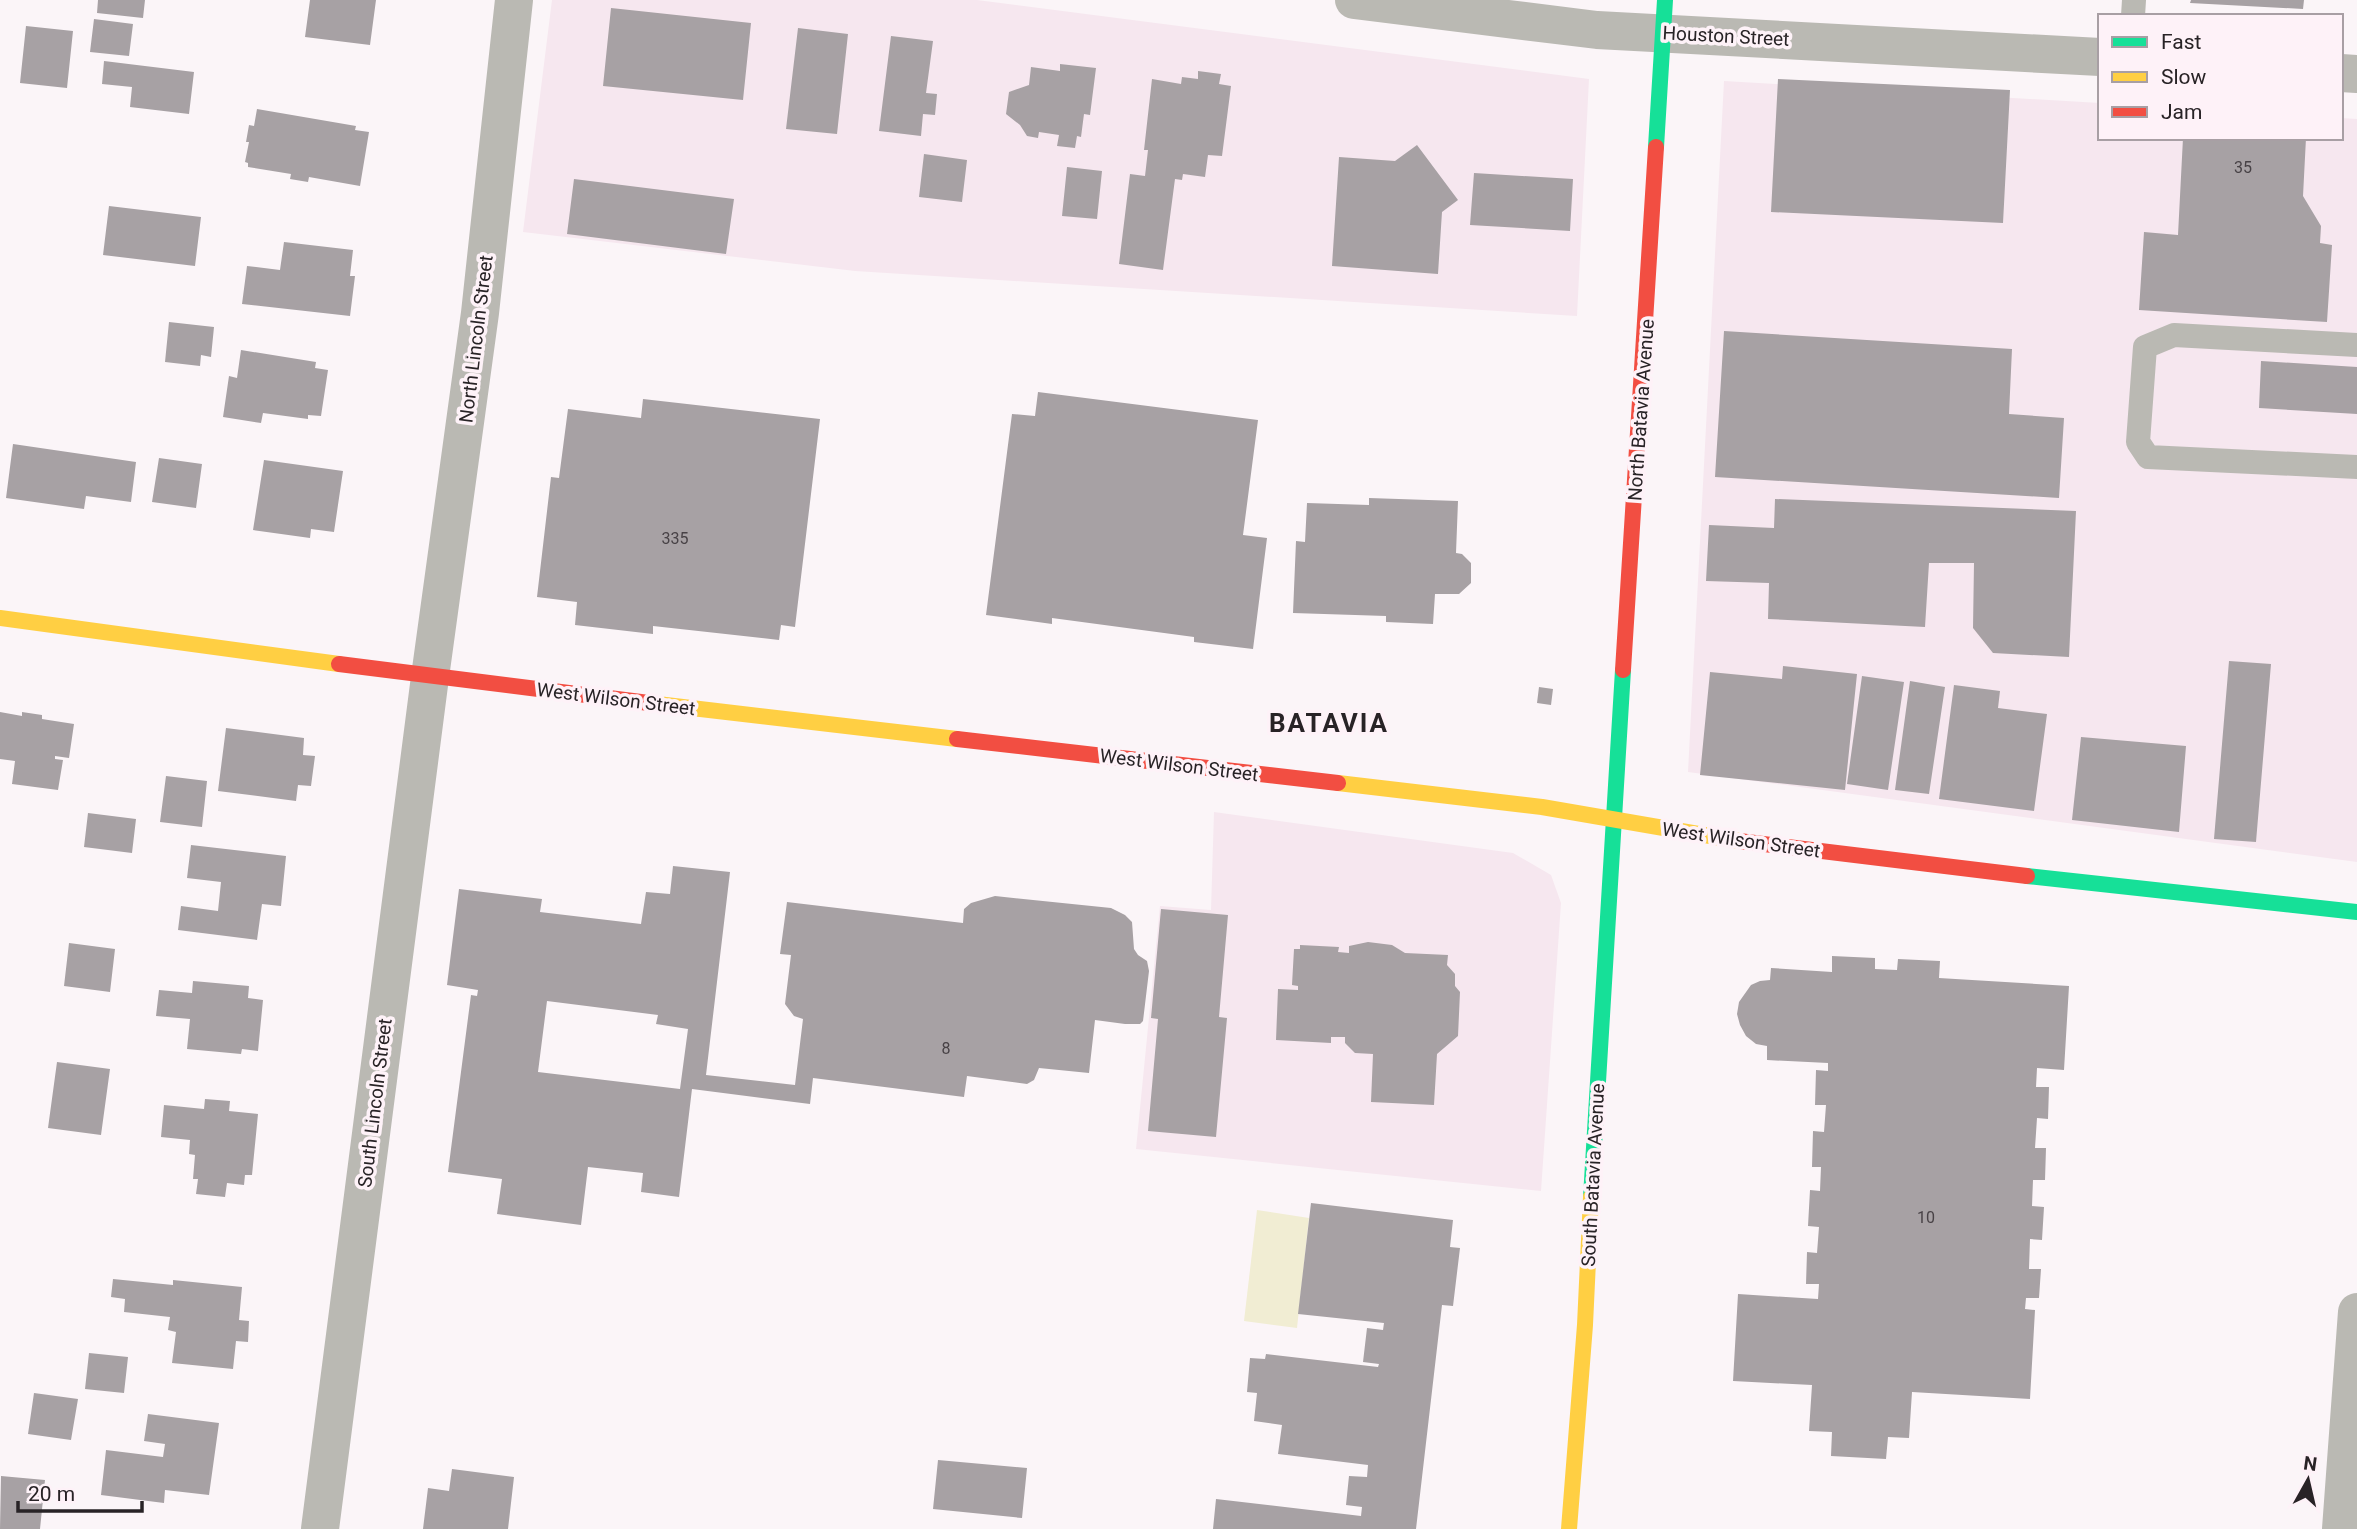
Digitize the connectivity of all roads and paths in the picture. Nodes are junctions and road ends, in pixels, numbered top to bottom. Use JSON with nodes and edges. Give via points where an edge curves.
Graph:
{"nodes":[{"id":1,"x":514,"y":0,"type":"edge"},
{"id":2,"x":1354,"y":0,"type":"edge"},
{"id":3,"x":1394,"y":3,"type":"edge"},
{"id":4,"x":1665,"y":17,"type":"edge"},
{"id":5,"x":2098,"y":57,"type":"edge"},
{"id":6,"x":2357,"y":345,"type":"edge"},
{"id":7,"x":2357,"y":467,"type":"edge"},
{"id":8,"x":0,"y":618,"type":"edge"},
{"id":9,"x":430,"y":677,"type":"junction"},
{"id":10,"x":1615,"y":820,"type":"junction"},
{"id":11,"x":2357,"y":912,"type":"edge"},
{"id":12,"x":2357,"y":1312,"type":"edge"},
{"id":13,"x":320,"y":1529,"type":"edge"},
{"id":14,"x":1569,"y":1529,"type":"edge"},
{"id":15,"x":2341,"y":1529,"type":"edge"}],
"edges":[{"from":1,"to":9,"type":"street","name":"North Lincoln Street","via":[[480,313]]},
{"from":2,"to":3,"type":"street","name":"Houston Street"},
{"from":3,"to":4,"type":"street","name":"Houston Street","via":[[1588,29]]},
{"from":4,"to":5,"type":"street","name":"Houston Street"},
{"from":4,"to":10,"type":"main road","name":"North Batavia Avenue"},
{"from":6,"to":7,"type":"lane","via":[[2174,335],[2145,347],[2138,442],[2148,457]]},
{"from":8,"to":9,"type":"main road","name":"West Wilson Street"},
{"from":9,"to":10,"type":"main road","name":"West Wilson Street","via":[[1542,807]]},
{"from":9,"to":13,"type":"street","name":"South Lincoln Street"},
{"from":10,"to":11,"type":"main road","name":"West Wilson Street","via":[[1742,842]]},
{"from":10,"to":14,"type":"main road","name":"South Batavia Avenue"},
{"from":12,"to":15,"type":"street"}]}
